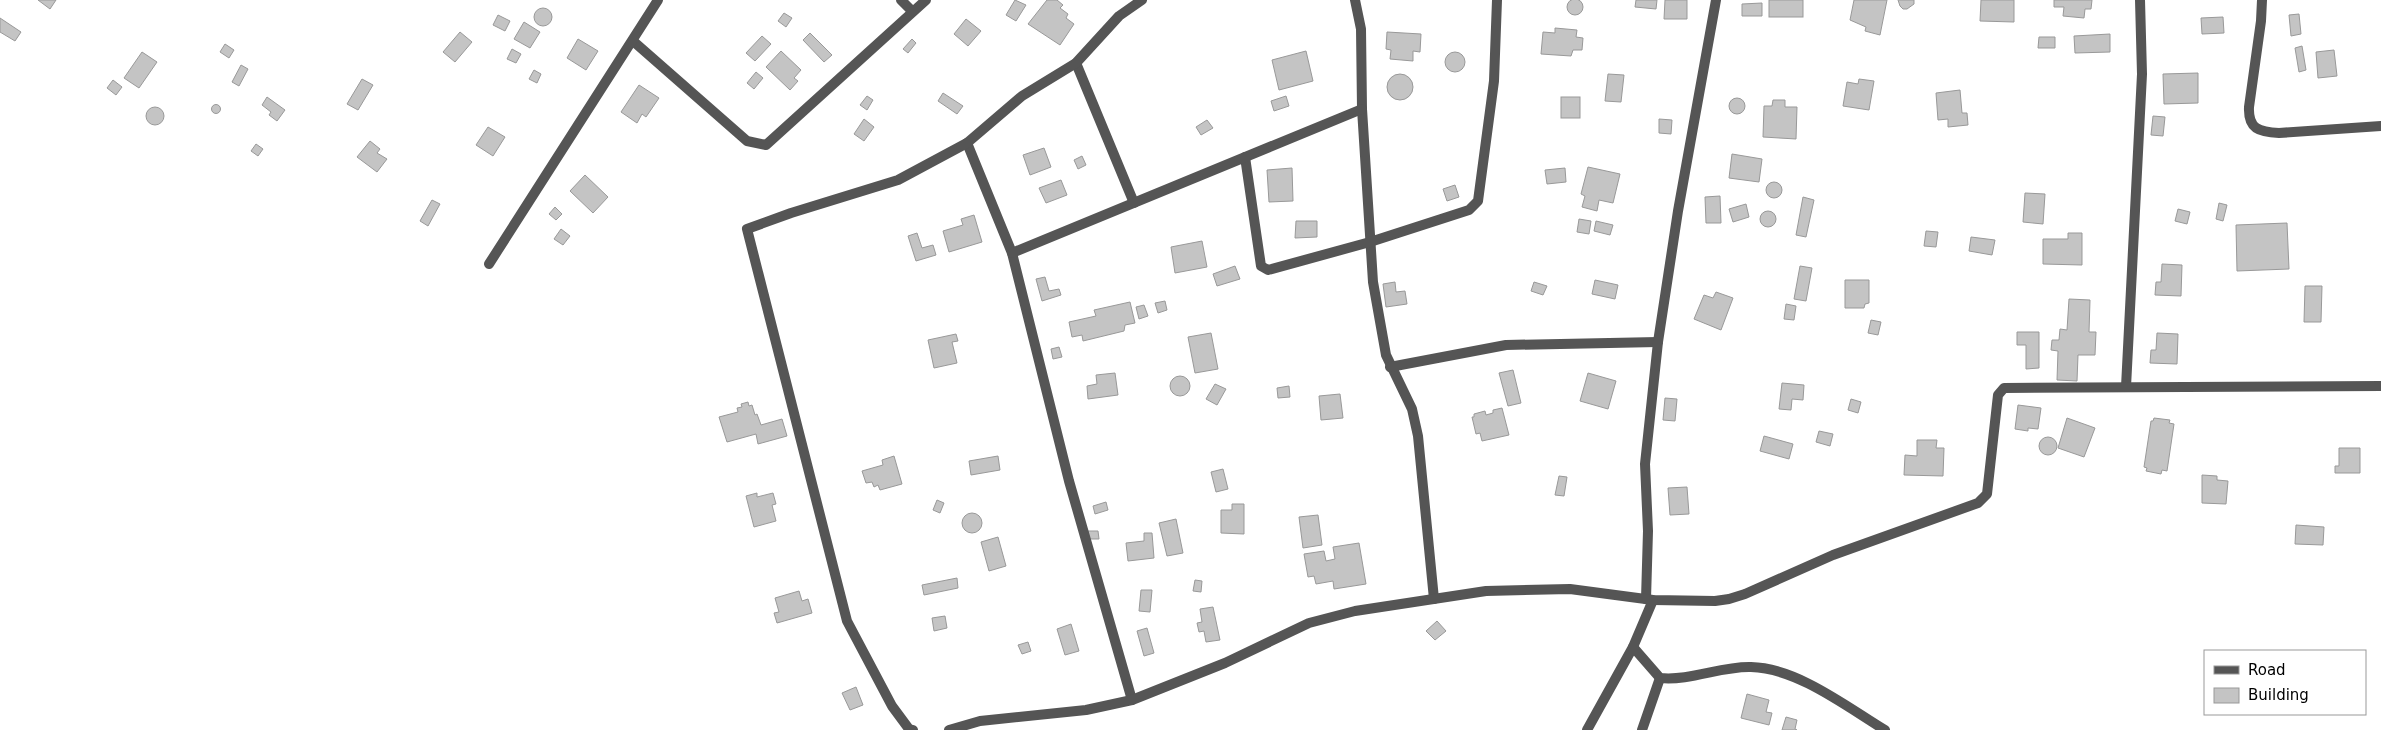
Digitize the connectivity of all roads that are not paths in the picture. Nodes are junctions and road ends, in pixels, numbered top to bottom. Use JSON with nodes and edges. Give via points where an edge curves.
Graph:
{"nodes":[{"id":1,"x":658,"y":0,"type":"edge"},
{"id":2,"x":901,"y":0,"type":"edge"},
{"id":3,"x":926,"y":0,"type":"edge"},
{"id":4,"x":1142,"y":0,"type":"edge"},
{"id":5,"x":1355,"y":0,"type":"edge"},
{"id":6,"x":1497,"y":0,"type":"edge"},
{"id":7,"x":1716,"y":0,"type":"edge"},
{"id":8,"x":2140,"y":0,"type":"edge"},
{"id":9,"x":2262,"y":0,"type":"edge"},
{"id":10,"x":912,"y":11,"type":"junction"},
{"id":11,"x":633,"y":41,"type":"junction"},
{"id":12,"x":1076,"y":63,"type":"junction"},
{"id":13,"x":1362,"y":109,"type":"junction"},
{"id":14,"x":2381,"y":126,"type":"edge"},
{"id":15,"x":968,"y":143,"type":"junction"},
{"id":16,"x":1245,"y":157,"type":"junction"},
{"id":17,"x":1134,"y":203,"type":"junction"},
{"id":18,"x":1370,"y":242,"type":"junction"},
{"id":19,"x":1012,"y":253,"type":"junction"},
{"id":20,"x":489,"y":264,"type":"dead end"},
{"id":21,"x":1658,"y":342,"type":"junction"},
{"id":22,"x":1390,"y":368,"type":"junction"},
{"id":23,"x":2381,"y":386,"type":"edge"},
{"id":24,"x":2126,"y":387,"type":"junction"},
{"id":25,"x":1434,"y":599,"type":"junction"},
{"id":26,"x":1649,"y":599,"type":"junction"},
{"id":27,"x":1633,"y":646,"type":"junction"},
{"id":28,"x":1660,"y":678,"type":"junction"},
{"id":29,"x":1132,"y":700,"type":"junction"},
{"id":30,"x":913,"y":730,"type":"edge"},
{"id":31,"x":949,"y":730,"type":"edge"},
{"id":32,"x":1587,"y":730,"type":"edge"},
{"id":33,"x":1642,"y":730,"type":"edge"},
{"id":34,"x":1885,"y":730,"type":"edge"}],
"edges":[{"from":1,"to":11,"type":"street"},
{"from":2,"to":10,"type":"street"},
{"from":3,"to":10,"type":"street"},
{"from":4,"to":12,"type":"street","via":[[1119,16]]},
{"from":5,"to":13,"type":"street","via":[[1361,28]]},
{"from":6,"to":18,"type":"street","via":[[1494,81],[1478,201],[1469,210]]},
{"from":7,"to":21,"type":"street"},
{"from":8,"to":24,"type":"street","via":[[2142,74]]},
{"from":9,"to":14,"type":"street","via":[[2248,118],[2253,126],[2264,132],[2279,133]]},
{"from":10,"to":11,"type":"street","via":[[766,145],[747,141]]},
{"from":11,"to":20,"type":"street"},
{"from":12,"to":15,"type":"street","via":[[1022,96]]},
{"from":12,"to":17,"type":"street"},
{"from":13,"to":16,"type":"street"},
{"from":13,"to":18,"type":"street"},
{"from":15,"to":19,"type":"street"},
{"from":15,"to":30,"type":"street","via":[[898,180],[747,229],[847,621],[892,706]]},
{"from":16,"to":17,"type":"street"},
{"from":16,"to":18,"type":"street","via":[[1263,269]]},
{"from":17,"to":19,"type":"street"},
{"from":18,"to":22,"type":"street","via":[[1373,282]]},
{"from":19,"to":29,"type":"street","via":[[1069,481]]},
{"from":21,"to":22,"type":"street","via":[[1506,345]]},
{"from":21,"to":26,"type":"street","via":[[1645,464]]},
{"from":22,"to":25,"type":"street","via":[[1412,408],[1418,436]]},
{"from":23,"to":24,"type":"street"},
{"from":24,"to":26,"type":"street","via":[[2004,388],[1998,395],[1987,494],[1978,503],[1833,555],[1745,594],[1715,602]]},
{"from":25,"to":26,"type":"street","via":[[1486,591],[1570,590]]},
{"from":25,"to":29,"type":"street","via":[[1355,611],[1309,623],[1225,663]]},
{"from":26,"to":27,"type":"street"},
{"from":27,"to":28,"type":"street"},
{"from":27,"to":32,"type":"street"},
{"from":28,"to":33,"type":"street"},
{"from":28,"to":34,"type":"street","via":[[1751,667],[1772,671],[1807,683]]},
{"from":29,"to":31,"type":"street","via":[[1086,710],[980,721]]}]}
